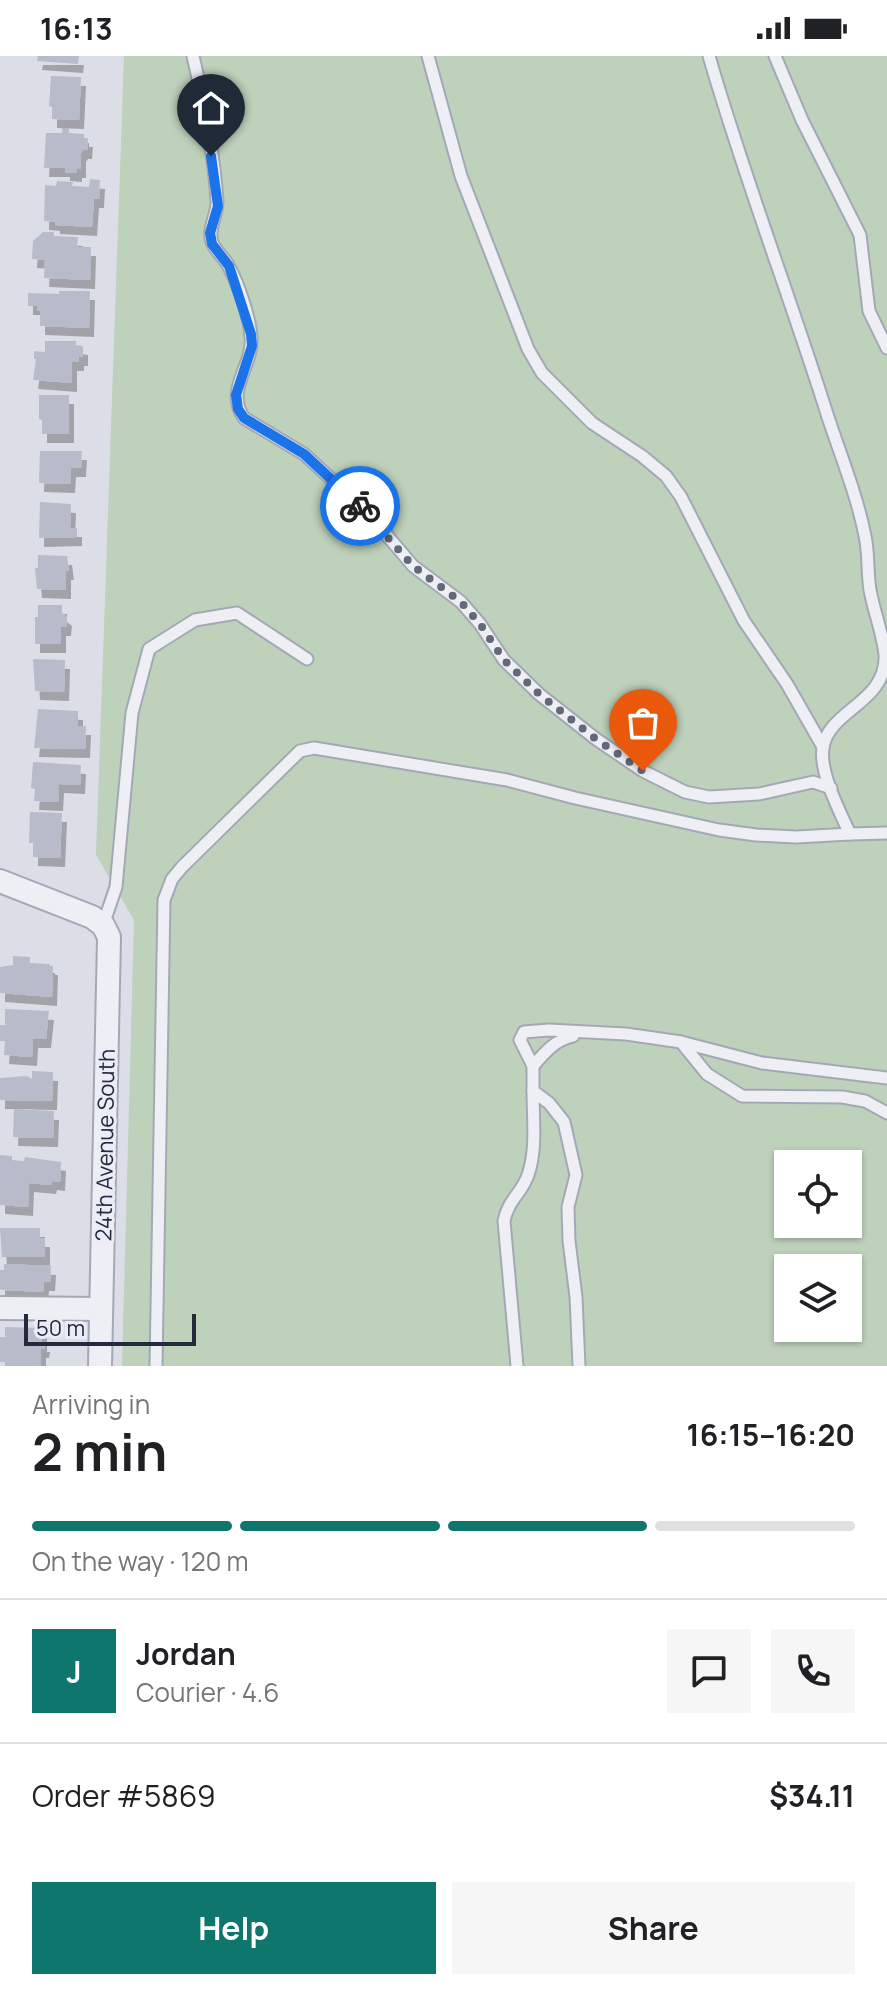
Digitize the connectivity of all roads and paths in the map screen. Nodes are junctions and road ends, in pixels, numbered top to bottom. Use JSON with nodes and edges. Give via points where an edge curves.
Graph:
{"nodes":[{"id":1,"x":193,"y":56,"type":"edge"},
{"id":2,"x":428,"y":56,"type":"edge"},
{"id":3,"x":709,"y":56,"type":"edge"},
{"id":4,"x":775,"y":56,"type":"edge"},
{"id":5,"x":887,"y":348,"type":"edge"},
{"id":6,"x":307,"y":659,"type":"dead end"},
{"id":7,"x":823,"y":747,"type":"junction"},
{"id":8,"x":831,"y":788,"type":"junction"},
{"id":9,"x":887,"y":833,"type":"edge"},
{"id":10,"x":850,"y":834,"type":"junction"},
{"id":11,"x":0,"y":882,"type":"edge"},
{"id":12,"x":103,"y":925,"type":"junction"},
{"id":13,"x":586,"y":1033,"type":"junction"},
{"id":14,"x":681,"y":1042,"type":"junction"},
{"id":15,"x":548,"y":1048,"type":"junction"},
{"id":16,"x":527,"y":1051,"type":"junction"},
{"id":17,"x":533,"y":1066,"type":"junction"},
{"id":18,"x":887,"y":1078,"type":"edge"},
{"id":19,"x":533,"y":1091,"type":"junction"},
{"id":20,"x":887,"y":1113,"type":"edge"},
{"id":21,"x":0,"y":1308,"type":"edge"},
{"id":22,"x":101,"y":1309,"type":"junction"},
{"id":23,"x":100,"y":1366,"type":"edge"},
{"id":24,"x":156,"y":1366,"type":"edge"},
{"id":25,"x":517,"y":1366,"type":"edge"},
{"id":26,"x":579,"y":1366,"type":"edge"}],
"edges":[{"from":1,"to":8,"type":"lane","via":[[218,206],[212,244],[229,266],[251,334],[236,395],[244,418],[304,454],[368,513],[413,566],[461,602],[504,660],[539,694],[643,771],[685,792],[709,797],[747,796],[813,782]]},
{"from":2,"to":7,"type":"lane","via":[[461,176],[528,349],[542,373],[592,423],[666,476],[744,621]]},
{"from":3,"to":7,"type":"lane","via":[[864,530],[884,647],[885,660],[873,690],[835,725]]},
{"from":4,"to":5,"type":"lane","via":[[860,235],[869,311]]},
{"from":6,"to":12,"type":"lane","via":[[237,613],[195,620],[149,649],[132,713],[116,887]]},
{"from":7,"to":8,"type":"lane"},
{"from":8,"to":10,"type":"lane"},
{"from":9,"to":10,"type":"lane"},
{"from":10,"to":24,"type":"lane","via":[[796,837],[719,830],[507,780],[314,748],[287,760],[182,867],[164,900]]},
{"from":11,"to":12,"type":"street"},
{"from":12,"to":22,"type":"street","name":"24th Avenue South","via":[[109,937]]},
{"from":13,"to":14,"type":"lane"},
{"from":13,"to":15,"type":"lane"},
{"from":13,"to":16,"type":"lane","via":[[524,1032],[520,1040]]},
{"from":14,"to":18,"type":"lane","via":[[762,1063]]},
{"from":14,"to":20,"type":"lane","via":[[707,1074],[742,1096],[842,1097]]},
{"from":15,"to":16,"type":"lane"},
{"from":15,"to":17,"type":"lane"},
{"from":16,"to":17,"type":"lane"},
{"from":17,"to":19,"type":"lane"},
{"from":19,"to":25,"type":"lane","via":[[531,1164],[504,1221]]},
{"from":19,"to":26,"type":"lane","via":[[564,1122],[576,1175],[568,1207]]},
{"from":21,"to":22,"type":"street"},
{"from":22,"to":23,"type":"street","name":"24th Avenue South"}]}
